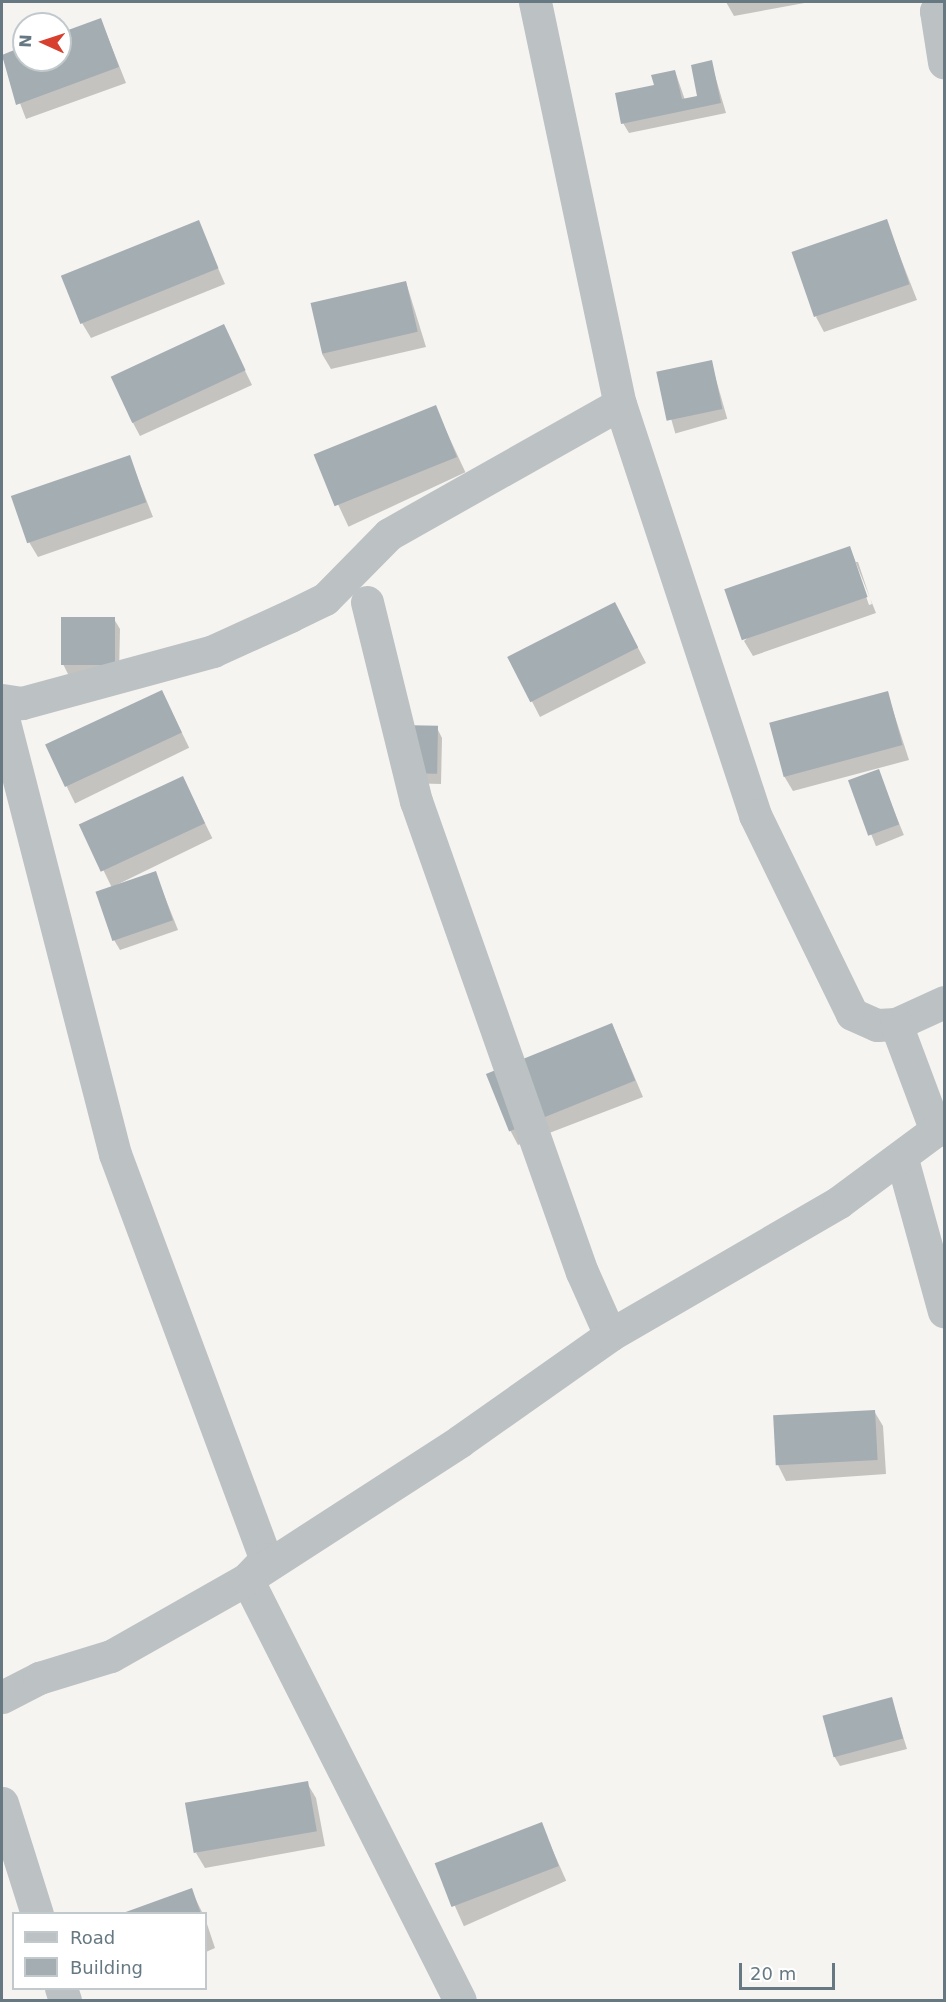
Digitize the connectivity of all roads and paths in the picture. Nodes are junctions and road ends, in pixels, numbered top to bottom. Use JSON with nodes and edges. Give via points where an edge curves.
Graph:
{"nodes":[{"id":1,"x":535,"y":2,"type":"edge"},
{"id":2,"x":945,"y":5,"type":"edge"},
{"id":3,"x":945,"y":62,"type":"edge"},
{"id":4,"x":620,"y":404,"type":"junction"},
{"id":5,"x":367,"y":602,"type":"dead end"},
{"id":6,"x":2,"y":700,"type":"edge"},
{"id":7,"x":2,"y":714,"type":"edge"},
{"id":8,"x":945,"y":1002,"type":"edge"},
{"id":9,"x":896,"y":1024,"type":"junction"},
{"id":10,"x":940,"y":1128,"type":"edge"},
{"id":11,"x":902,"y":1159,"type":"junction"},
{"id":12,"x":945,"y":1311,"type":"edge"},
{"id":13,"x":610,"y":1335,"type":"junction"},
{"id":14,"x":247,"y":1579,"type":"junction"},
{"id":15,"x":2,"y":1697,"type":"edge"},
{"id":16,"x":2,"y":1803,"type":"edge"},
{"id":17,"x":36,"y":1912,"type":"edge"},
{"id":18,"x":460,"y":2001,"type":"edge"}],
"edges":[{"from":1,"to":4,"type":"street"},
{"from":2,"to":3,"type":"street","via":[[936,11]]},
{"from":4,"to":6,"type":"street","via":[[389,534],[325,599],[290,616],[213,651],[22,703]]},
{"from":4,"to":9,"type":"street","via":[[755,815],[852,1014],[877,1025]]},
{"from":5,"to":13,"type":"street","via":[[416,801],[582,1272]]},
{"from":7,"to":14,"type":"street","via":[[115,1154],[266,1559]]},
{"from":8,"to":9,"type":"street"},
{"from":9,"to":10,"type":"street"},
{"from":10,"to":11,"type":"street"},
{"from":11,"to":12,"type":"street"},
{"from":11,"to":13,"type":"street","via":[[762,1250]]},
{"from":13,"to":14,"type":"street","via":[[460,1441]]},
{"from":14,"to":15,"type":"street","via":[[111,1656],[39,1678]]},
{"from":14,"to":18,"type":"street"},
{"from":16,"to":17,"type":"street"}]}
